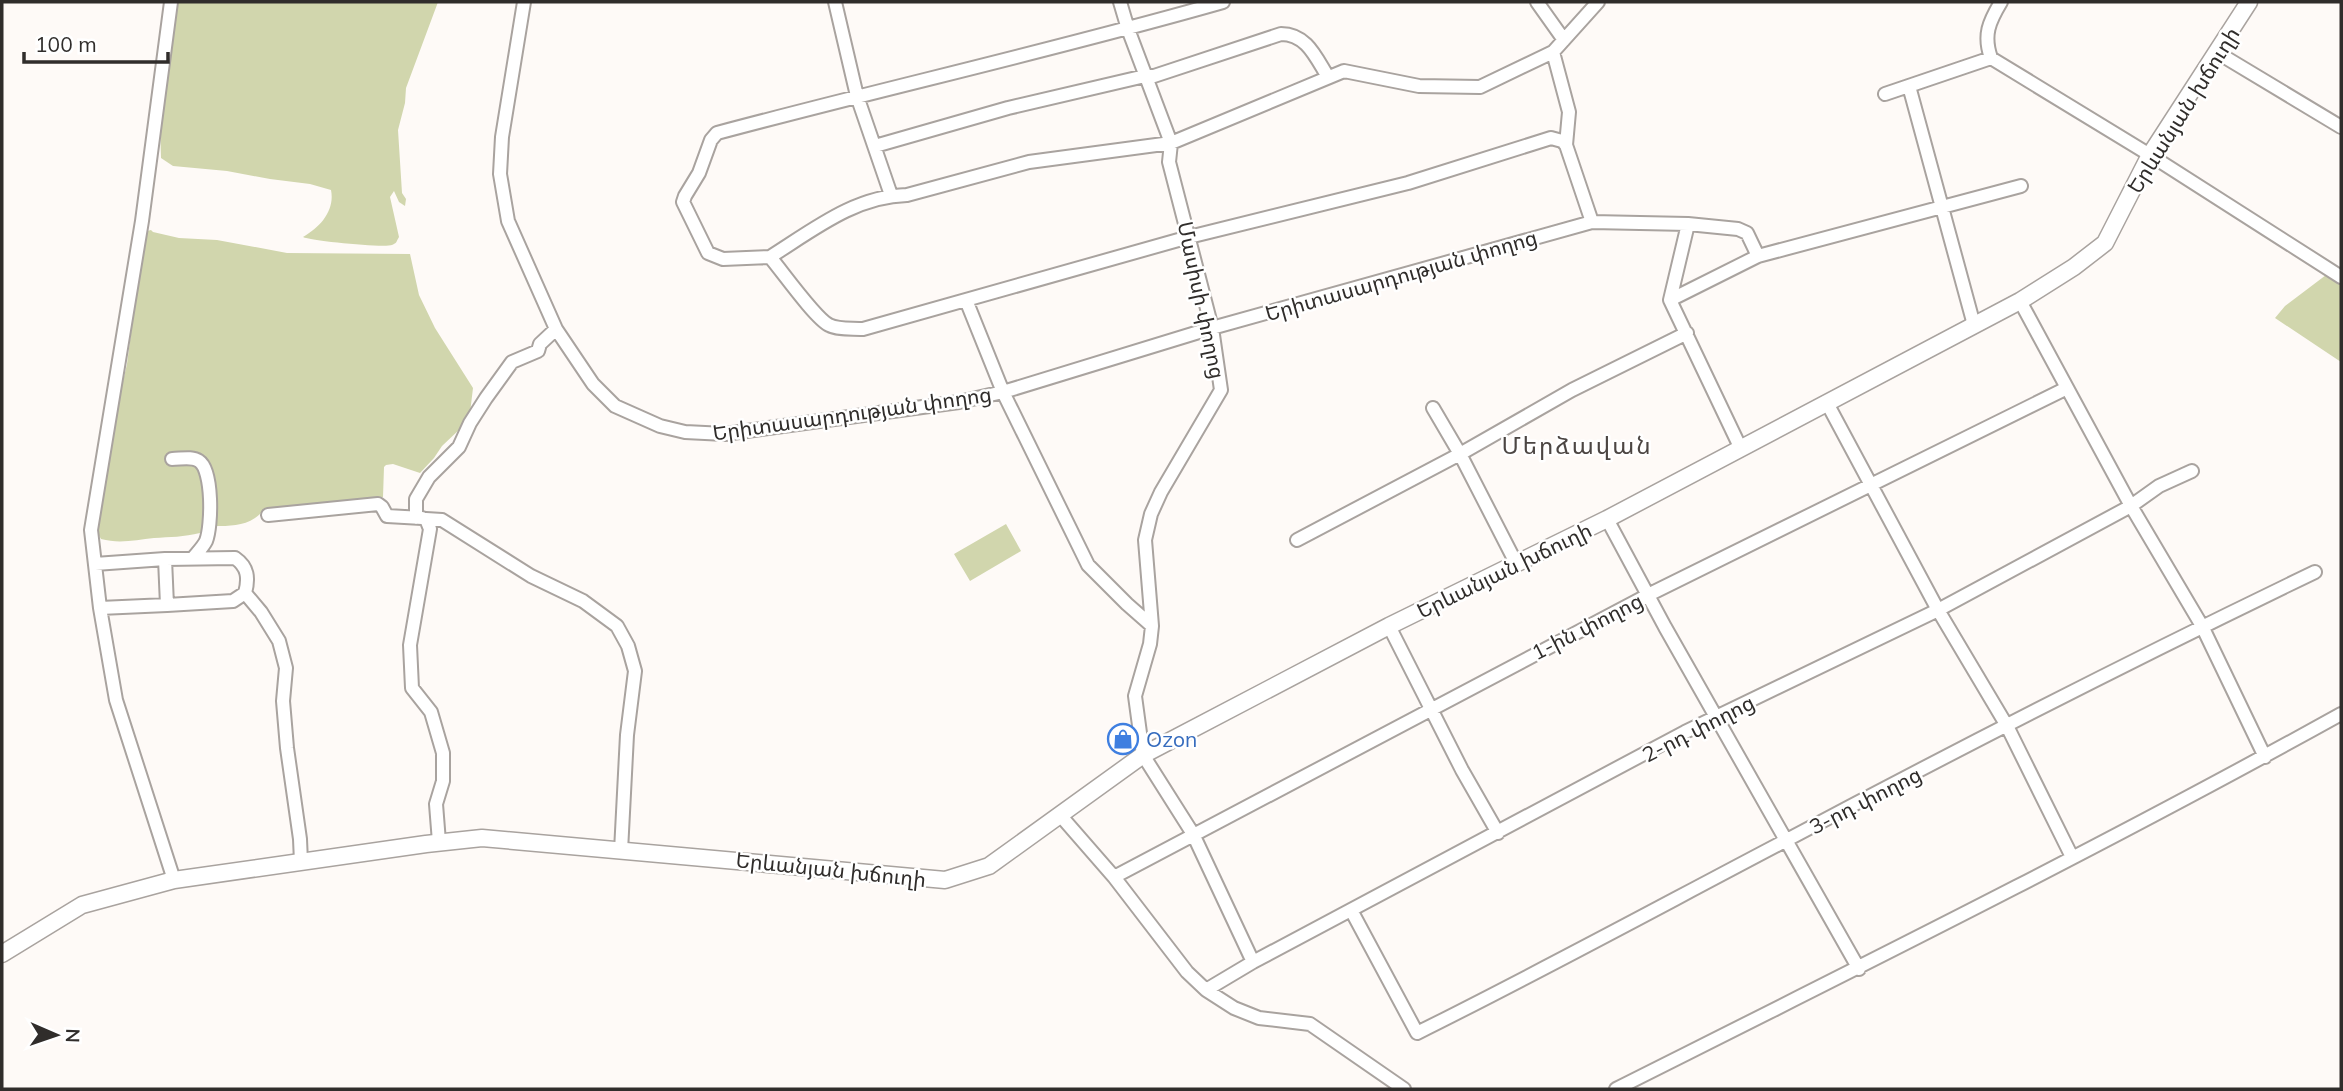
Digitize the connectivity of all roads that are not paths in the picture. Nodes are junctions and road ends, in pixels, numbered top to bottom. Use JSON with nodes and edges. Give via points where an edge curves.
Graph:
{"nodes":[{"id":1,"x":171,"y":2,"type":"edge"},
{"id":2,"x":524,"y":2,"type":"edge"},
{"id":3,"x":835,"y":2,"type":"edge"},
{"id":4,"x":1120,"y":2,"type":"edge"},
{"id":5,"x":1223,"y":2,"type":"edge"},
{"id":6,"x":1537,"y":2,"type":"edge"},
{"id":7,"x":1598,"y":2,"type":"edge"},
{"id":8,"x":2001,"y":2,"type":"edge"},
{"id":9,"x":2249,"y":2,"type":"edge"},
{"id":10,"x":1128,"y":29,"type":"junction"},
{"id":11,"x":1564,"y":40,"type":"junction"},
{"id":12,"x":1553,"y":52,"type":"junction"},
{"id":13,"x":2218,"y":53,"type":"junction"},
{"id":14,"x":1990,"y":58,"type":"junction"},
{"id":15,"x":1145,"y":76,"type":"junction"},
{"id":16,"x":1328,"y":77,"type":"junction"},
{"id":17,"x":1909,"y":86,"type":"junction"},
{"id":18,"x":1885,"y":94,"type":"dead end"},
{"id":19,"x":857,"y":96,"type":"junction"},
{"id":20,"x":2341,"y":127,"type":"edge"},
{"id":21,"x":1171,"y":143,"type":"junction"},
{"id":22,"x":1566,"y":145,"type":"junction"},
{"id":23,"x":875,"y":146,"type":"junction"},
{"id":24,"x":2150,"y":155,"type":"junction"},
{"id":25,"x":2021,"y":186,"type":"dead end"},
{"id":26,"x":891,"y":195,"type":"junction"},
{"id":27,"x":1942,"y":207,"type":"junction"},
{"id":28,"x":1592,"y":222,"type":"junction"},
{"id":29,"x":1688,"y":224,"type":"junction"},
{"id":30,"x":1189,"y":237,"type":"junction"},
{"id":31,"x":1758,"y":256,"type":"junction"},
{"id":32,"x":770,"y":257,"type":"junction"},
{"id":33,"x":2341,"y":276,"type":"edge"},
{"id":34,"x":966,"y":300,"type":"junction"},
{"id":35,"x":1670,"y":300,"type":"junction"},
{"id":36,"x":2020,"y":301,"type":"junction"},
{"id":37,"x":1974,"y":325,"type":"junction"},
{"id":38,"x":1212,"y":328,"type":"junction"},
{"id":39,"x":556,"y":329,"type":"junction"},
{"id":40,"x":1687,"y":333,"type":"junction"},
{"id":41,"x":2067,"y":388,"type":"junction"},
{"id":42,"x":1003,"y":392,"type":"junction"},
{"id":43,"x":1827,"y":403,"type":"junction"},
{"id":44,"x":1433,"y":408,"type":"dead end"},
{"id":45,"x":1741,"y":449,"type":"junction"},
{"id":46,"x":1461,"y":454,"type":"junction"},
{"id":47,"x":172,"y":459,"type":"dead end"},
{"id":48,"x":2192,"y":471,"type":"dead end"},
{"id":49,"x":1871,"y":485,"type":"junction"},
{"id":50,"x":2131,"y":506,"type":"junction"},
{"id":51,"x":268,"y":515,"type":"dead end"},
{"id":52,"x":421,"y":518,"type":"junction"},
{"id":53,"x":1607,"y":519,"type":"junction"},
{"id":54,"x":1297,"y":540,"type":"dead end"},
{"id":55,"x":192,"y":558,"type":"junction"},
{"id":56,"x":165,"y":559,"type":"junction"},
{"id":57,"x":1516,"y":563,"type":"junction"},
{"id":58,"x":95,"y":564,"type":"junction"},
{"id":59,"x":2315,"y":572,"type":"dead end"},
{"id":60,"x":245,"y":593,"type":"junction"},
{"id":61,"x":1648,"y":595,"type":"junction"},
{"id":62,"x":167,"y":605,"type":"junction"},
{"id":63,"x":100,"y":608,"type":"junction"},
{"id":64,"x":1938,"y":610,"type":"junction"},
{"id":65,"x":1152,"y":626,"type":"junction"},
{"id":66,"x":1389,"y":626,"type":"junction"},
{"id":67,"x":2202,"y":626,"type":"junction"},
{"id":68,"x":1430,"y":708,"type":"junction"},
{"id":69,"x":2341,"y":715,"type":"edge"},
{"id":70,"x":1717,"y":716,"type":"junction"},
{"id":71,"x":2007,"y":726,"type":"junction"},
{"id":72,"x":1143,"y":755,"type":"junction"},
{"id":73,"x":2265,"y":757,"type":"junction"},
{"id":74,"x":1060,"y":815,"type":"junction"},
{"id":75,"x":1498,"y":832,"type":"junction"},
{"id":76,"x":1193,"y":834,"type":"junction"},
{"id":77,"x":1786,"y":840,"type":"junction"},
{"id":78,"x":439,"y":842,"type":"junction"},
{"id":79,"x":621,"y":851,"type":"junction"},
{"id":80,"x":2072,"y":857,"type":"junction"},
{"id":81,"x":301,"y":862,"type":"junction"},
{"id":82,"x":1114,"y":877,"type":"junction"},
{"id":83,"x":174,"y":880,"type":"junction"},
{"id":84,"x":1351,"y":910,"type":"junction"},
{"id":85,"x":2,"y":954,"type":"edge"},
{"id":86,"x":1253,"y":962,"type":"junction"},
{"id":87,"x":1859,"y":969,"type":"junction"},
{"id":88,"x":1206,"y":990,"type":"junction"},
{"id":89,"x":1404,"y":1089,"type":"edge"},
{"id":90,"x":1616,"y":1089,"type":"edge"}],
"edges":[{"from":1,"to":58,"type":"street","via":[[142,221],[91,530]]},
{"from":2,"to":39,"type":"street","name":"Երիտասարդության փողոց","via":[[500,174],[509,220]]},
{"from":3,"to":19,"type":"street"},
{"from":4,"to":10,"type":"street","name":"Մասիսի փողոց"},
{"from":5,"to":10,"type":"street"},
{"from":6,"to":11,"type":"street"},
{"from":7,"to":11,"type":"street"},
{"from":8,"to":14,"type":"street","via":[[1985,43]]},
{"from":9,"to":13,"type":"main road","name":"Երևանյան խճուղի"},
{"from":10,"to":15,"type":"street","name":"Մասիսի փողոց"},
{"from":10,"to":19,"type":"street"},
{"from":11,"to":12,"type":"street"},
{"from":12,"to":16,"type":"street","via":[[1480,87],[1419,86],[1344,71]]},
{"from":12,"to":22,"type":"street","via":[[1569,112]]},
{"from":13,"to":20,"type":"street"},
{"from":13,"to":24,"type":"main road","name":"Երևանյան խճուղի"},
{"from":14,"to":17,"type":"street"},
{"from":14,"to":24,"type":"street"},
{"from":15,"to":16,"type":"street","via":[[1289,34],[1305,42]]},
{"from":15,"to":21,"type":"street","name":"Մասիսի փողոց"},
{"from":15,"to":23,"type":"street"},
{"from":16,"to":21,"type":"street"},
{"from":17,"to":18,"type":"street"},
{"from":17,"to":27,"type":"street"},
{"from":19,"to":23,"type":"street"},
{"from":19,"to":32,"type":"street","via":[[717,133],[711,140],[683,202],[708,253],[723,259]]},
{"from":21,"to":26,"type":"street","via":[[1029,162],[907,195]]},
{"from":21,"to":30,"type":"street","name":"Մասիսի փողոց","via":[[1169,162]]},
{"from":22,"to":28,"type":"street"},
{"from":22,"to":30,"type":"street","via":[[1551,138],[1408,183]]},
{"from":23,"to":26,"type":"street"},
{"from":24,"to":33,"type":"street"},
{"from":24,"to":36,"type":"main road","name":"Երևանյան խճուղի","via":[[2105,243]]},
{"from":25,"to":27,"type":"street"},
{"from":26,"to":32,"type":"street","via":[[847,209]]},
{"from":27,"to":31,"type":"street"},
{"from":27,"to":37,"type":"street"},
{"from":28,"to":29,"type":"street","name":"Երիտասարդության փողոց"},
{"from":28,"to":38,"type":"street","name":"Երիտասարդության փողոց"},
{"from":29,"to":31,"type":"street","name":"Երիտասարդության փողոց","via":[[1747,233]]},
{"from":29,"to":35,"type":"street"},
{"from":30,"to":34,"type":"street"},
{"from":30,"to":38,"type":"street","name":"Մասիսի փողոց"},
{"from":31,"to":35,"type":"street"},
{"from":32,"to":34,"type":"street","via":[[830,326],[863,328]]},
{"from":34,"to":42,"type":"street"},
{"from":35,"to":40,"type":"street"},
{"from":36,"to":37,"type":"main road","name":"Երևանյան խճուղի"},
{"from":36,"to":41,"type":"street"},
{"from":37,"to":43,"type":"main road","name":"Երևանյան խճուղի"},
{"from":38,"to":42,"type":"street","name":"Երիտասարդության փողոց"},
{"from":38,"to":65,"type":"street","name":"Մասիսի փողոց","via":[[1221,390],[1161,492],[1144,540]]},
{"from":39,"to":42,"type":"street","name":"Երիտասարդության փողոց","via":[[593,384],[615,406],[685,432],[725,434]]},
{"from":39,"to":52,"type":"street","via":[[538,351],[512,362],[459,447],[429,477],[416,499]]},
{"from":40,"to":45,"type":"street"},
{"from":40,"to":46,"type":"street","via":[[1573,390]]},
{"from":41,"to":49,"type":"street","name":"1-ին փողոց"},
{"from":41,"to":50,"type":"street"},
{"from":42,"to":65,"type":"street","via":[[1088,565]]},
{"from":43,"to":45,"type":"main road","name":"Երևանյան խճուղի"},
{"from":43,"to":49,"type":"street"},
{"from":44,"to":46,"type":"street"},
{"from":45,"to":53,"type":"main road","name":"Երևանյան խճուղի"},
{"from":46,"to":54,"type":"street"},
{"from":46,"to":57,"type":"street"},
{"from":47,"to":55,"type":"street","via":[[196,459],[209,481],[206,540]]},
{"from":48,"to":50,"type":"street","name":"2-րդ փողոց"},
{"from":49,"to":61,"type":"street","name":"1-ին փողոց"},
{"from":49,"to":64,"type":"street"},
{"from":50,"to":64,"type":"street","name":"2-րդ փողոց"},
{"from":50,"to":67,"type":"street"},
{"from":51,"to":52,"type":"street","via":[[378,504],[387,516]]},
{"from":52,"to":78,"type":"street","via":[[430,529],[410,645],[412,688],[431,712],[443,753],[443,781],[436,804]]},
{"from":52,"to":79,"type":"street","via":[[442,520],[531,576],[583,601],[617,626],[635,671]]},
{"from":53,"to":57,"type":"main road","name":"Երևանյան խճուղի"},
{"from":53,"to":61,"type":"street"},
{"from":55,"to":56,"type":"street"},
{"from":55,"to":60,"type":"street","via":[[235,558],[246,570]]},
{"from":56,"to":58,"type":"street"},
{"from":56,"to":62,"type":"street"},
{"from":57,"to":66,"type":"main road","name":"Երևանյան խճուղի"},
{"from":58,"to":63,"type":"street"},
{"from":59,"to":67,"type":"street","name":"3-րդ փողոց"},
{"from":60,"to":62,"type":"street","via":[[233,601]]},
{"from":60,"to":81,"type":"street","via":[[279,641],[286,668],[286,748]]},
{"from":61,"to":68,"type":"street","name":"1-ին փողոց"},
{"from":61,"to":70,"type":"street"},
{"from":62,"to":63,"type":"street"},
{"from":63,"to":83,"type":"street","via":[[116,700]]},
{"from":64,"to":70,"type":"street","name":"2-րդ փողոց"},
{"from":64,"to":71,"type":"street"},
{"from":65,"to":72,"type":"street","name":"Մասիսի փողոց","via":[[1135,696]]},
{"from":66,"to":68,"type":"street"},
{"from":66,"to":72,"type":"main road","name":"Երևանյան խճուղի"},
{"from":67,"to":71,"type":"street","name":"3-րդ փողոց"},
{"from":67,"to":73,"type":"street"},
{"from":68,"to":75,"type":"street"},
{"from":68,"to":76,"type":"street","name":"1-ին փողոց"},
{"from":69,"to":73,"type":"street"},
{"from":70,"to":75,"type":"street","name":"2-րդ փողոց"},
{"from":70,"to":77,"type":"street"},
{"from":71,"to":77,"type":"street","name":"3-րդ փողոց"},
{"from":71,"to":80,"type":"street"},
{"from":72,"to":74,"type":"main road","name":"Երևանյան խճուղի"},
{"from":72,"to":76,"type":"street"},
{"from":73,"to":80,"type":"street"},
{"from":74,"to":79,"type":"main road","name":"Երևանյան խճուղի","via":[[989,866],[944,880]]},
{"from":74,"to":82,"type":"street"},
{"from":75,"to":84,"type":"street","name":"2-րդ փողոց"},
{"from":76,"to":82,"type":"street","name":"1-ին փողոց"},
{"from":76,"to":86,"type":"street"},
{"from":77,"to":84,"type":"street","name":"3-րդ փողոց","via":[[1417,1033]]},
{"from":77,"to":87,"type":"street"},
{"from":78,"to":79,"type":"main road","name":"Երևանյան խճուղի","via":[[482,838]]},
{"from":78,"to":81,"type":"main road","name":"Երևանյան խճուղի"},
{"from":80,"to":87,"type":"street"},
{"from":81,"to":83,"type":"main road","name":"Երևանյան խճուղի"},
{"from":82,"to":88,"type":"street"},
{"from":83,"to":85,"type":"main road","name":"Երևանյան խճուղի","via":[[82,905]]},
{"from":84,"to":86,"type":"street","name":"2-րդ փողոց"},
{"from":86,"to":88,"type":"street","name":"2-րդ փողոց"},
{"from":87,"to":90,"type":"street"},
{"from":88,"to":89,"type":"street","via":[[1259,1018],[1310,1024]]}]}
